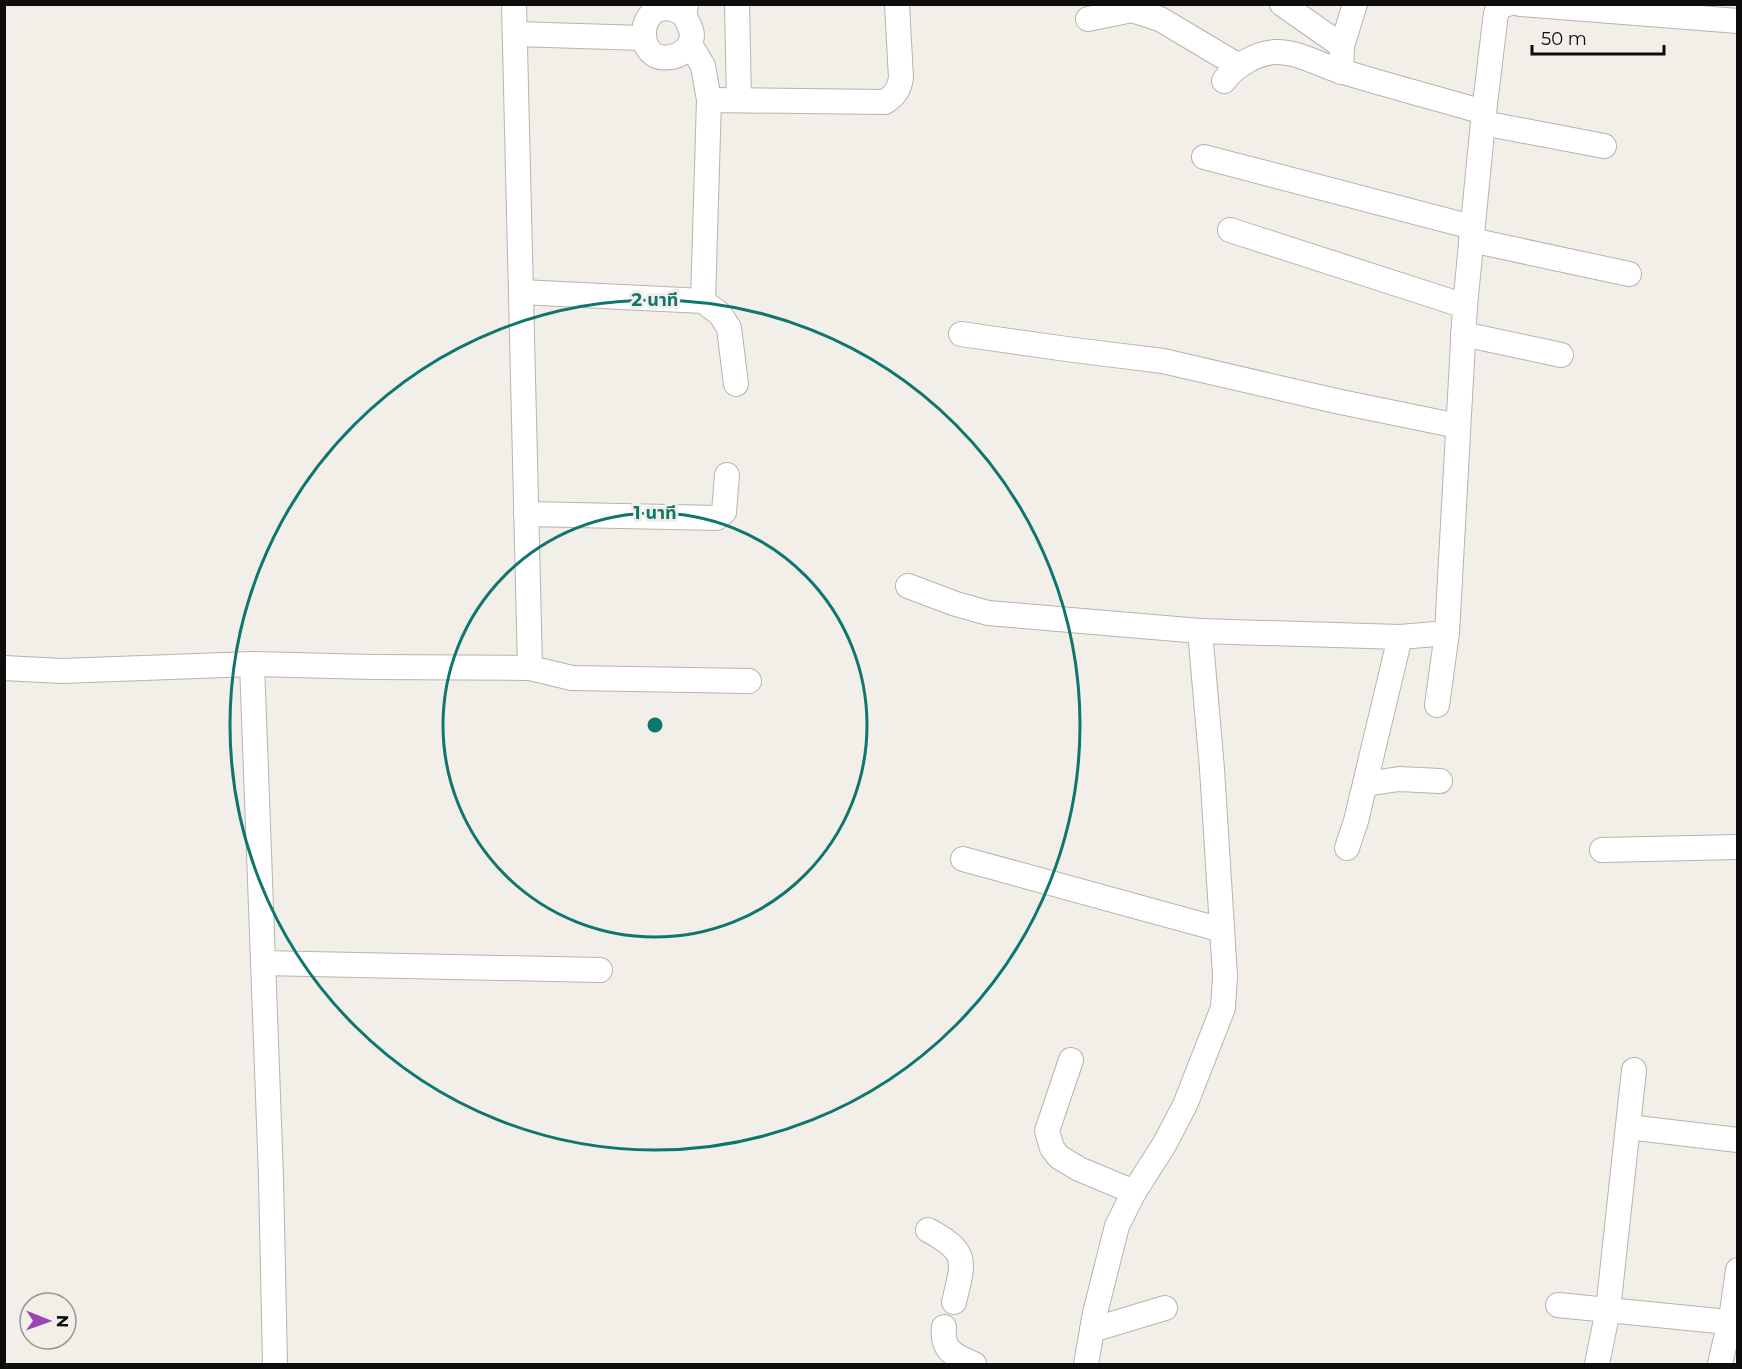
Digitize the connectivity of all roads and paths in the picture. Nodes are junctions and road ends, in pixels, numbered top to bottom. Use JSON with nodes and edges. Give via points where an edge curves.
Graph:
{"nodes":[{"id":1,"x":514,"y":4,"type":"edge"},
{"id":2,"x":737,"y":4,"type":"edge"},
{"id":3,"x":897,"y":4,"type":"edge"},
{"id":4,"x":1282,"y":4,"type":"edge"},
{"id":5,"x":1355,"y":4,"type":"edge"},
{"id":6,"x":1508,"y":4,"type":"edge"},
{"id":7,"x":1520,"y":4,"type":"edge"},
{"id":8,"x":685,"y":10,"type":"edge"},
{"id":9,"x":1730,"y":15,"type":"edge"},
{"id":10,"x":1088,"y":19,"type":"dead end"},
{"id":11,"x":515,"y":34,"type":"junction"},
{"id":12,"x":643,"y":38,"type":"junction"},
{"id":13,"x":690,"y":44,"type":"junction"},
{"id":14,"x":1342,"y":46,"type":"junction"},
{"id":15,"x":1341,"y":72,"type":"junction"},
{"id":16,"x":709,"y":100,"type":"junction"},
{"id":17,"x":739,"y":100,"type":"junction"},
{"id":18,"x":1483,"y":118,"type":"junction"},
{"id":19,"x":1604,"y":146,"type":"dead end"},
{"id":20,"x":1204,"y":157,"type":"dead end"},
{"id":21,"x":1230,"y":230,"type":"dead end"},
{"id":22,"x":1472,"y":234,"type":"junction"},
{"id":23,"x":1629,"y":274,"type":"dead end"},
{"id":24,"x":521,"y":292,"type":"junction"},
{"id":25,"x":703,"y":301,"type":"junction"},
{"id":26,"x":1465,"y":306,"type":"junction"},
{"id":27,"x":961,"y":334,"type":"dead end"},
{"id":28,"x":1463,"y":334,"type":"junction"},
{"id":29,"x":1561,"y":355,"type":"dead end"},
{"id":30,"x":736,"y":384,"type":"dead end"},
{"id":31,"x":1458,"y":426,"type":"junction"},
{"id":32,"x":728,"y":475,"type":"dead end"},
{"id":33,"x":526,"y":514,"type":"junction"},
{"id":34,"x":908,"y":586,"type":"dead end"},
{"id":35,"x":1200,"y":632,"type":"junction"},
{"id":36,"x":1447,"y":633,"type":"junction"},
{"id":37,"x":1400,"y":637,"type":"junction"},
{"id":38,"x":252,"y":664,"type":"junction"},
{"id":39,"x":4,"y":668,"type":"edge"},
{"id":40,"x":530,"y":668,"type":"junction"},
{"id":41,"x":749,"y":681,"type":"dead end"},
{"id":42,"x":1437,"y":705,"type":"dead end"},
{"id":43,"x":1440,"y":781,"type":"dead end"},
{"id":44,"x":1365,"y":784,"type":"junction"},
{"id":45,"x":1737,"y":847,"type":"edge"},
{"id":46,"x":1347,"y":848,"type":"dead end"},
{"id":47,"x":1602,"y":850,"type":"dead end"},
{"id":48,"x":963,"y":859,"type":"dead end"},
{"id":49,"x":1222,"y":930,"type":"junction"},
{"id":50,"x":263,"y":963,"type":"junction"},
{"id":51,"x":600,"y":970,"type":"dead end"},
{"id":52,"x":1071,"y":1060,"type":"dead end"},
{"id":53,"x":1634,"y":1070,"type":"dead end"},
{"id":54,"x":1628,"y":1127,"type":"junction"},
{"id":55,"x":1737,"y":1140,"type":"edge"},
{"id":56,"x":1134,"y":1192,"type":"junction"},
{"id":57,"x":928,"y":1230,"type":"dead end"},
{"id":58,"x":1737,"y":1270,"type":"edge"},
{"id":59,"x":954,"y":1302,"type":"dead end"},
{"id":60,"x":1558,"y":1305,"type":"dead end"},
{"id":61,"x":1165,"y":1308,"type":"dead end"},
{"id":62,"x":1608,"y":1310,"type":"junction"},
{"id":63,"x":1734,"y":1322,"type":"edge"},
{"id":64,"x":944,"y":1327,"type":"dead end"},
{"id":65,"x":1092,"y":1330,"type":"junction"},
{"id":66,"x":275,"y":1365,"type":"edge"},
{"id":67,"x":975,"y":1365,"type":"edge"},
{"id":68,"x":1086,"y":1365,"type":"edge"},
{"id":69,"x":1596,"y":1365,"type":"edge"},
{"id":70,"x":1720,"y":1365,"type":"edge"}],
"edges":[{"from":1,"to":11,"type":"street"},
{"from":2,"to":17,"type":"street"},
{"from":3,"to":17,"type":"street","via":[[901,78],[899,90],[885,102]]},
{"from":4,"to":14,"type":"street"},
{"from":5,"to":14,"type":"street"},
{"from":6,"to":18,"type":"street","via":[[1496,12]]},
{"from":7,"to":9,"type":"street"},
{"from":8,"to":12,"type":"street","via":[[656,11],[645,22]]},
{"from":8,"to":13,"type":"street","via":[[692,29]]},
{"from":10,"to":15,"type":"street","via":[[1132,10],[1161,19],[1232,73],[1255,58],[1274,52],[1293,54]]},
{"from":11,"to":12,"type":"street"},
{"from":11,"to":24,"type":"street"},
{"from":12,"to":13,"type":"street","via":[[650,52],[664,58],[680,55]]},
{"from":13,"to":16,"type":"street","via":[[703,66]]},
{"from":14,"to":15,"type":"street"},
{"from":15,"to":18,"type":"street"},
{"from":16,"to":17,"type":"street"},
{"from":16,"to":25,"type":"street"},
{"from":18,"to":19,"type":"street"},
{"from":18,"to":22,"type":"street"},
{"from":20,"to":22,"type":"street"},
{"from":21,"to":26,"type":"street"},
{"from":22,"to":23,"type":"street"},
{"from":22,"to":26,"type":"street"},
{"from":24,"to":25,"type":"street"},
{"from":24,"to":33,"type":"street"},
{"from":25,"to":30,"type":"street","via":[[720,314],[729,328]]},
{"from":26,"to":28,"type":"street"},
{"from":27,"to":31,"type":"street","via":[[1163,361]]},
{"from":28,"to":29,"type":"street"},
{"from":28,"to":31,"type":"street"},
{"from":31,"to":36,"type":"street"},
{"from":32,"to":33,"type":"street","via":[[724,512],[717,518]]},
{"from":33,"to":40,"type":"street"},
{"from":34,"to":35,"type":"street","via":[[988,613]]},
{"from":35,"to":37,"type":"street"},
{"from":35,"to":49,"type":"street"},
{"from":36,"to":37,"type":"street"},
{"from":36,"to":42,"type":"street"},
{"from":37,"to":44,"type":"street"},
{"from":38,"to":39,"type":"street","via":[[62,671]]},
{"from":38,"to":40,"type":"street"},
{"from":38,"to":50,"type":"street"},
{"from":40,"to":41,"type":"street","via":[[572,678]]},
{"from":43,"to":44,"type":"street","via":[[1399,779]]},
{"from":44,"to":46,"type":"street"},
{"from":45,"to":47,"type":"street"},
{"from":48,"to":49,"type":"street"},
{"from":49,"to":56,"type":"street","via":[[1226,976],[1222,1008],[1185,1105]]},
{"from":50,"to":51,"type":"street"},
{"from":50,"to":66,"type":"street"},
{"from":52,"to":56,"type":"street","via":[[1047,1131],[1052,1148],[1079,1169]]},
{"from":53,"to":54,"type":"street"},
{"from":54,"to":55,"type":"street"},
{"from":54,"to":62,"type":"street"},
{"from":56,"to":65,"type":"street","via":[[1116,1226]]},
{"from":57,"to":59,"type":"street","via":[[958,1253],[963,1266]]},
{"from":58,"to":63,"type":"street"},
{"from":60,"to":62,"type":"street"},
{"from":61,"to":65,"type":"street"},
{"from":62,"to":63,"type":"street"},
{"from":62,"to":69,"type":"street"},
{"from":63,"to":70,"type":"street"},
{"from":64,"to":67,"type":"street","via":[[946,1347],[958,1358]]},
{"from":65,"to":68,"type":"street"}]}
